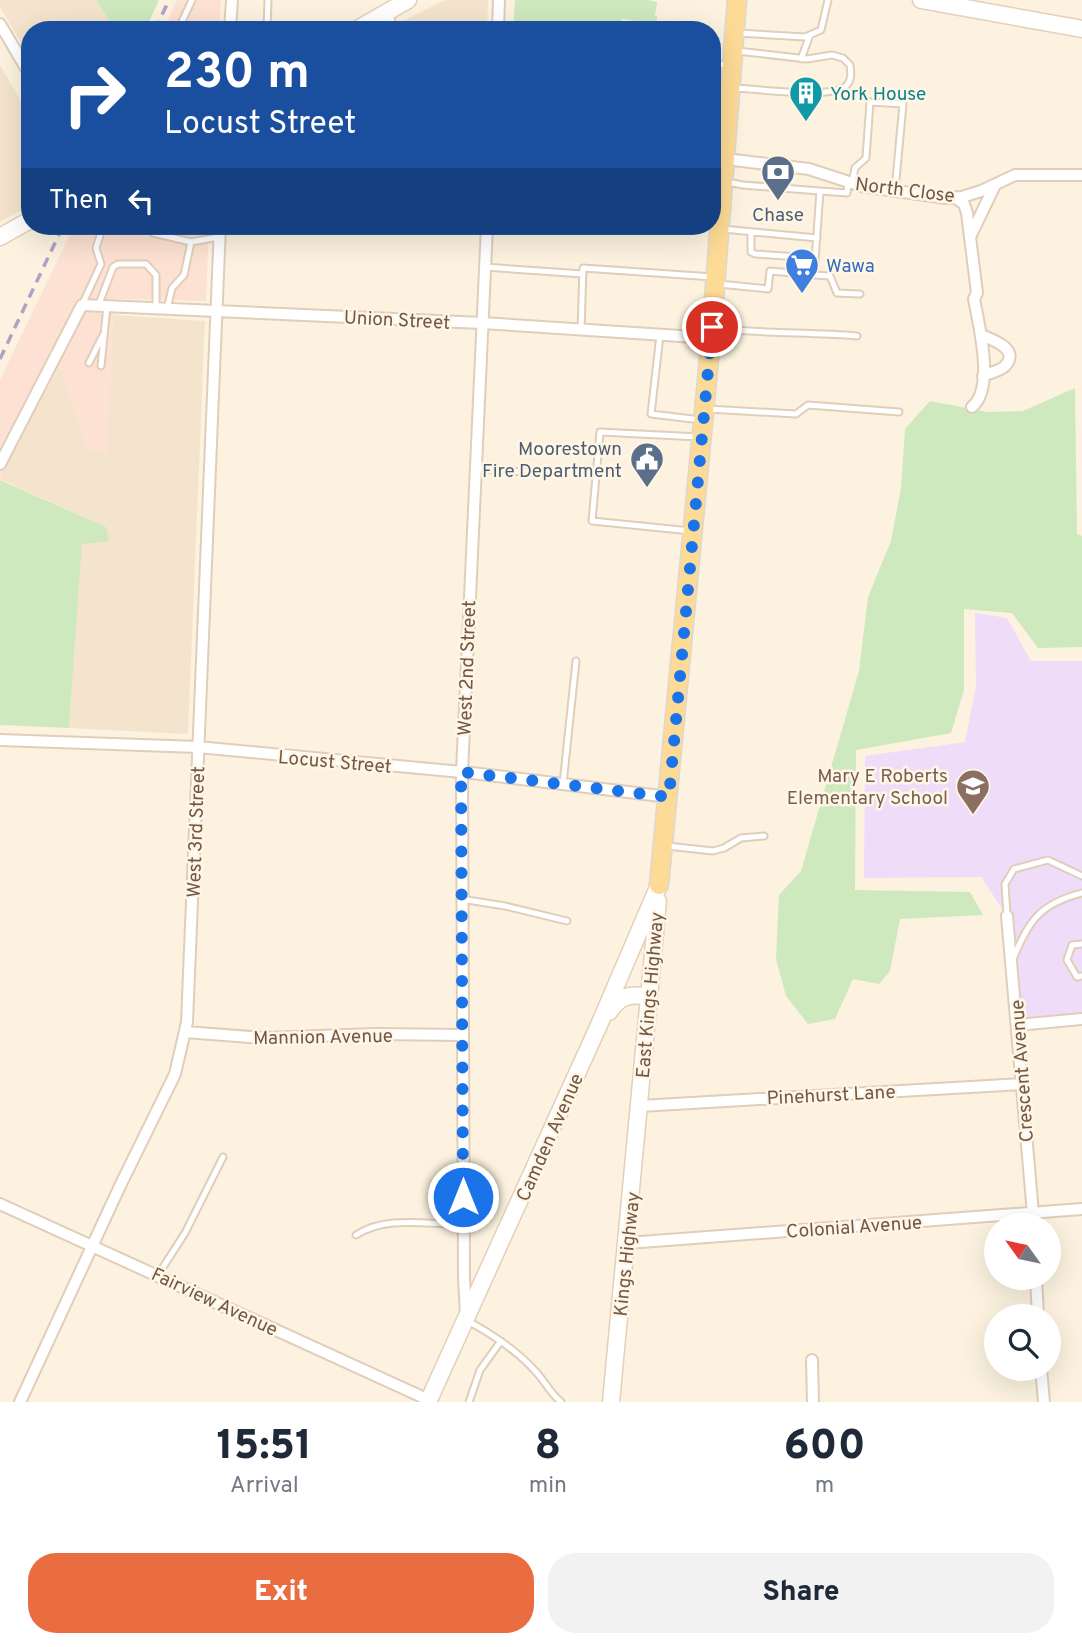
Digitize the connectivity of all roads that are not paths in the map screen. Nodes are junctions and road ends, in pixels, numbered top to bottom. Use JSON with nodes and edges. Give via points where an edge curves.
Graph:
{"nodes":[{"id":1,"x":192,"y":0,"type":"edge"},
{"id":2,"x":232,"y":0,"type":"edge"},
{"id":3,"x":268,"y":0,"type":"edge"},
{"id":4,"x":408,"y":0,"type":"edge"},
{"id":5,"x":499,"y":0,"type":"edge"},
{"id":6,"x":737,"y":0,"type":"edge"},
{"id":7,"x":828,"y":0,"type":"edge"},
{"id":8,"x":921,"y":0,"type":"edge"},
{"id":9,"x":986,"y":6,"type":"edge"},
{"id":10,"x":389,"y":11,"type":"junction"},
{"id":11,"x":182,"y":21,"type":"edge"},
{"id":12,"x":231,"y":21,"type":"edge"},
{"id":13,"x":267,"y":21,"type":"edge"},
{"id":14,"x":372,"y":21,"type":"edge"},
{"id":15,"x":394,"y":21,"type":"edge"},
{"id":16,"x":498,"y":21,"type":"edge"},
{"id":17,"x":0,"y":24,"type":"edge"},
{"id":18,"x":1082,"y":29,"type":"edge"},
{"id":19,"x":735,"y":32,"type":"junction"},
{"id":20,"x":808,"y":36,"type":"junction"},
{"id":21,"x":733,"y":58,"type":"junction"},
{"id":22,"x":801,"y":59,"type":"junction"},
{"id":23,"x":21,"y":60,"type":"edge"},
{"id":24,"x":721,"y":61,"type":"edge"},
{"id":25,"x":725,"y":93,"type":"edge"},
{"id":26,"x":721,"y":129,"type":"edge"},
{"id":27,"x":721,"y":142,"type":"edge"},
{"id":28,"x":725,"y":159,"type":"junction"},
{"id":29,"x":1082,"y":175,"type":"edge"},
{"id":30,"x":724,"y":181,"type":"junction"},
{"id":31,"x":850,"y":182,"type":"junction"},
{"id":32,"x":995,"y":184,"type":"junction"},
{"id":33,"x":895,"y":190,"type":"junction"},
{"id":34,"x":820,"y":191,"type":"junction"},
{"id":35,"x":954,"y":197,"type":"junction"},
{"id":36,"x":721,"y":201,"type":"edge"},
{"id":37,"x":721,"y":222,"type":"edge"},
{"id":38,"x":21,"y":225,"type":"edge"},
{"id":39,"x":751,"y":232,"type":"junction"},
{"id":40,"x":100,"y":235,"type":"edge"},
{"id":41,"x":161,"y":235,"type":"edge"},
{"id":42,"x":211,"y":235,"type":"edge"},
{"id":43,"x":219,"y":235,"type":"edge"},
{"id":44,"x":487,"y":235,"type":"edge"},
{"id":45,"x":718,"y":235,"type":"edge"},
{"id":46,"x":0,"y":237,"type":"edge"},
{"id":47,"x":817,"y":238,"type":"junction"},
{"id":48,"x":969,"y":239,"type":"junction"},
{"id":49,"x":191,"y":242,"type":"junction"},
{"id":50,"x":816,"y":258,"type":"junction"},
{"id":51,"x":485,"y":267,"type":"junction"},
{"id":52,"x":583,"y":274,"type":"junction"},
{"id":53,"x":814,"y":275,"type":"junction"},
{"id":54,"x":716,"y":280,"type":"junction"},
{"id":55,"x":860,"y":294,"type":"dead end"},
{"id":56,"x":82,"y":305,"type":"junction"},
{"id":57,"x":102,"y":306,"type":"junction"},
{"id":58,"x":162,"y":309,"type":"junction"},
{"id":59,"x":216,"y":311,"type":"junction"},
{"id":60,"x":482,"y":323,"type":"junction"},
{"id":61,"x":581,"y":330,"type":"junction"},
{"id":62,"x":104,"y":332,"type":"junction"},
{"id":63,"x":712,"y":333,"type":"junction"},
{"id":64,"x":660,"y":335,"type":"junction"},
{"id":65,"x":981,"y":335,"type":"junction"},
{"id":66,"x":857,"y":336,"type":"dead end"},
{"id":67,"x":89,"y":363,"type":"dead end"},
{"id":68,"x":101,"y":366,"type":"dead end"},
{"id":69,"x":983,"y":376,"type":"junction"},
{"id":70,"x":972,"y":407,"type":"dead end"},
{"id":71,"x":899,"y":412,"type":"dead end"},
{"id":72,"x":704,"y":422,"type":"junction"},
{"id":73,"x":0,"y":464,"type":"edge"},
{"id":74,"x":474,"y":469,"type":"junction"},
{"id":75,"x":540,"y":473,"type":"dead end"},
{"id":76,"x":694,"y":531,"type":"junction"},
{"id":77,"x":576,"y":662,"type":"dead end"},
{"id":78,"x":0,"y":740,"type":"edge"},
{"id":79,"x":198,"y":747,"type":"junction"},
{"id":80,"x":461,"y":772,"type":"junction"},
{"id":81,"x":563,"y":784,"type":"junction"},
{"id":82,"x":669,"y":797,"type":"junction"},
{"id":83,"x":764,"y":836,"type":"dead end"},
{"id":84,"x":664,"y":846,"type":"junction"},
{"id":85,"x":1082,"y":876,"type":"edge"},
{"id":86,"x":659,"y":885,"type":"junction"},
{"id":87,"x":1082,"y":893,"type":"edge"},
{"id":88,"x":461,"y":899,"type":"junction"},
{"id":89,"x":1007,"y":916,"type":"joint"},
{"id":90,"x":567,"y":921,"type":"dead end"},
{"id":91,"x":1082,"y":944,"type":"edge"},
{"id":92,"x":1013,"y":960,"type":"junction"},
{"id":93,"x":1082,"y":976,"type":"edge"},
{"id":94,"x":648,"y":996,"type":"junction"},
{"id":95,"x":1082,"y":1019,"type":"edge"},
{"id":96,"x":599,"y":1025,"type":"junction"},
{"id":97,"x":1017,"y":1025,"type":"junction"},
{"id":98,"x":185,"y":1032,"type":"junction"},
{"id":99,"x":462,"y":1035,"type":"junction"},
{"id":100,"x":1021,"y":1084,"type":"junction"},
{"id":101,"x":640,"y":1106,"type":"junction"},
{"id":102,"x":223,"y":1157,"type":"dead end"},
{"id":103,"x":0,"y":1204,"type":"edge"},
{"id":104,"x":1082,"y":1209,"type":"edge"},
{"id":105,"x":1032,"y":1213,"type":"edge"},
{"id":106,"x":1061,"y":1213,"type":"edge"},
{"id":107,"x":984,"y":1222,"type":"edge"},
{"id":108,"x":463,"y":1224,"type":"junction"},
{"id":109,"x":356,"y":1235,"type":"dead end"},
{"id":110,"x":627,"y":1243,"type":"junction"},
{"id":111,"x":93,"y":1246,"type":"junction"},
{"id":112,"x":158,"y":1275,"type":"junction"},
{"id":113,"x":466,"y":1320,"type":"junction"},
{"id":114,"x":501,"y":1341,"type":"junction"},
{"id":115,"x":812,"y":1360,"type":"dead end"},
{"id":116,"x":1042,"y":1381,"type":"edge"},
{"id":117,"x":429,"y":1401,"type":"edge"},
{"id":118,"x":20,"y":1402,"type":"edge"},
{"id":119,"x":469,"y":1402,"type":"edge"},
{"id":120,"x":561,"y":1402,"type":"edge"},
{"id":121,"x":611,"y":1402,"type":"edge"},
{"id":122,"x":813,"y":1402,"type":"edge"},
{"id":123,"x":1044,"y":1402,"type":"edge"}],
"edges":[{"from":1,"to":11,"type":"lane"},
{"from":2,"to":12,"type":"street"},
{"from":3,"to":13,"type":"lane"},
{"from":4,"to":10,"type":"main road"},
{"from":5,"to":16,"type":"street"},
{"from":6,"to":19,"type":"main road"},
{"from":7,"to":20,"type":"lane","via":[[821,30]]},
{"from":8,"to":9,"type":"main road"},
{"from":9,"to":18,"type":"main road"},
{"from":10,"to":14,"type":"main road"},
{"from":10,"to":15,"type":"lane"},
{"from":17,"to":23,"type":"street"},
{"from":19,"to":20,"type":"lane"},
{"from":19,"to":21,"type":"main road"},
{"from":20,"to":22,"type":"lane"},
{"from":21,"to":22,"type":"lane"},
{"from":21,"to":24,"type":"lane"},
{"from":21,"to":25,"type":"main road"},
{"from":22,"to":25,"type":"lane","via":[[843,58],[850,65],[851,78],[836,91]]},
{"from":25,"to":26,"type":"main road"},
{"from":27,"to":28,"type":"main road"},
{"from":28,"to":30,"type":"main road"},
{"from":28,"to":31,"type":"street","name":"North Close","via":[[809,169]]},
{"from":29,"to":32,"type":"street","name":"North Close","via":[[1015,176]]},
{"from":30,"to":34,"type":"lane"},
{"from":30,"to":36,"type":"main road"},
{"from":31,"to":33,"type":"street","name":"North Close"},
{"from":31,"to":33,"type":"lane","via":[[855,168],[866,158],[870,102],[903,104]]},
{"from":31,"to":34,"type":"lane","via":[[847,193]]},
{"from":32,"to":35,"type":"street","name":"North Close"},
{"from":32,"to":48,"type":"street"},
{"from":33,"to":35,"type":"street","name":"North Close"},
{"from":34,"to":47,"type":"lane"},
{"from":35,"to":48,"type":"street","via":[[964,204]]},
{"from":37,"to":39,"type":"lane"},
{"from":38,"to":46,"type":"main road"},
{"from":39,"to":47,"type":"lane"},
{"from":39,"to":50,"type":"lane","via":[[750,247],[755,254]]},
{"from":40,"to":56,"type":"lane","via":[[96,248],[101,264]]},
{"from":41,"to":49,"type":"lane"},
{"from":42,"to":49,"type":"lane"},
{"from":43,"to":59,"type":"street","name":"West 3rd Street"},
{"from":44,"to":51,"type":"street","name":"West 2nd Street"},
{"from":45,"to":54,"type":"main road"},
{"from":47,"to":50,"type":"lane"},
{"from":48,"to":65,"type":"street"},
{"from":49,"to":58,"type":"lane","via":[[184,275]]},
{"from":50,"to":53,"type":"lane"},
{"from":51,"to":52,"type":"lane"},
{"from":51,"to":60,"type":"street","name":"West 2nd Street"},
{"from":52,"to":54,"type":"lane","via":[[583,268]]},
{"from":52,"to":61,"type":"lane"},
{"from":53,"to":54,"type":"lane","via":[[770,271],[768,289]]},
{"from":53,"to":55,"type":"lane","via":[[830,276],[837,293]]},
{"from":54,"to":63,"type":"main road"},
{"from":56,"to":57,"type":"street","name":"Union Street"},
{"from":56,"to":73,"type":"street"},
{"from":57,"to":58,"type":"street","name":"Union Street"},
{"from":57,"to":58,"type":"lane","via":[[113,267],[146,264],[156,275]]},
{"from":57,"to":62,"type":"lane"},
{"from":58,"to":59,"type":"street","name":"Union Street"},
{"from":59,"to":60,"type":"street","name":"Union Street"},
{"from":59,"to":79,"type":"street","name":"West 3rd Street"},
{"from":60,"to":61,"type":"street","name":"Union Street"},
{"from":60,"to":74,"type":"street","name":"West 2nd Street"},
{"from":61,"to":64,"type":"street","name":"Union Street"},
{"from":62,"to":67,"type":"lane"},
{"from":62,"to":68,"type":"lane"},
{"from":63,"to":64,"type":"street","name":"Union Street"},
{"from":63,"to":66,"type":"lane"},
{"from":63,"to":72,"type":"main road"},
{"from":64,"to":72,"type":"lane","via":[[651,414]]},
{"from":65,"to":69,"type":"street"},
{"from":65,"to":69,"type":"street","via":[[1001,343],[1008,354],[1005,366]]},
{"from":69,"to":70,"type":"street","via":[[979,401]]},
{"from":71,"to":72,"type":"lane","via":[[808,405],[796,414]]},
{"from":72,"to":76,"type":"main road"},
{"from":72,"to":76,"type":"lane","via":[[600,432],[598,445],[592,521]]},
{"from":74,"to":75,"type":"lane"},
{"from":74,"to":80,"type":"street","name":"West 2nd Street"},
{"from":76,"to":82,"type":"main road"},
{"from":77,"to":81,"type":"lane"},
{"from":78,"to":79,"type":"street","name":"Locust Street"},
{"from":79,"to":80,"type":"street","name":"Locust Street"},
{"from":79,"to":98,"type":"street","name":"West 3rd Street"},
{"from":80,"to":81,"type":"street","name":"Locust Street"},
{"from":80,"to":88,"type":"street","name":"West 2nd Street"},
{"from":81,"to":82,"type":"street","name":"Locust Street"},
{"from":82,"to":84,"type":"main road"},
{"from":83,"to":84,"type":"lane","via":[[741,838],[713,851]]},
{"from":84,"to":86,"type":"main road"},
{"from":85,"to":89,"type":"lane","via":[[1048,860],[1014,869],[1005,884]]},
{"from":86,"to":94,"type":"main road","name":"East Kings Highway"},
{"from":86,"to":96,"type":"main road","name":"Camden Avenue"},
{"from":87,"to":92,"type":"lane","via":[[1044,909],[1030,923]]},
{"from":88,"to":90,"type":"lane"},
{"from":88,"to":99,"type":"street","name":"West 2nd Street"},
{"from":89,"to":92,"type":"street","name":"Crescent Avenue"},
{"from":91,"to":93,"type":"lane","via":[[1072,945],[1068,960],[1071,970]]},
{"from":92,"to":97,"type":"street","name":"Crescent Avenue"},
{"from":94,"to":96,"type":"main road","name":"Camden Avenue","via":[[618,999]]},
{"from":94,"to":101,"type":"main road","name":"East Kings Highway"},
{"from":95,"to":97,"type":"street"},
{"from":96,"to":113,"type":"main road","name":"Camden Avenue"},
{"from":97,"to":100,"type":"street","name":"Crescent Avenue"},
{"from":98,"to":99,"type":"street","name":"Mannion Avenue","via":[[264,1038]]},
{"from":98,"to":111,"type":"street","name":"West 3rd Street","via":[[175,1074]]},
{"from":99,"to":108,"type":"street","name":"West 2nd Street"},
{"from":100,"to":101,"type":"street","name":"Pinehurst Lane"},
{"from":100,"to":105,"type":"street","name":"Crescent Avenue"},
{"from":101,"to":110,"type":"main road","name":"Kings Highway"},
{"from":102,"to":112,"type":"lane"},
{"from":103,"to":111,"type":"street","name":"Fairview Avenue"},
{"from":104,"to":106,"type":"street","name":"Colonial Avenue"},
{"from":107,"to":110,"type":"street","name":"Colonial Avenue"},
{"from":108,"to":109,"type":"lane","via":[[383,1223]]},
{"from":108,"to":113,"type":"street","name":"West 2nd Street"},
{"from":110,"to":121,"type":"main road","name":"Kings Highway"},
{"from":111,"to":112,"type":"street","name":"Fairview Avenue"},
{"from":111,"to":118,"type":"street","name":"West 3rd Street"},
{"from":112,"to":117,"type":"street","name":"Fairview Avenue"},
{"from":113,"to":114,"type":"lane"},
{"from":113,"to":117,"type":"main road","name":"Camden Avenue"},
{"from":114,"to":119,"type":"lane","via":[[480,1370]]},
{"from":114,"to":120,"type":"lane"},
{"from":115,"to":122,"type":"street"},
{"from":116,"to":123,"type":"street"}]}
